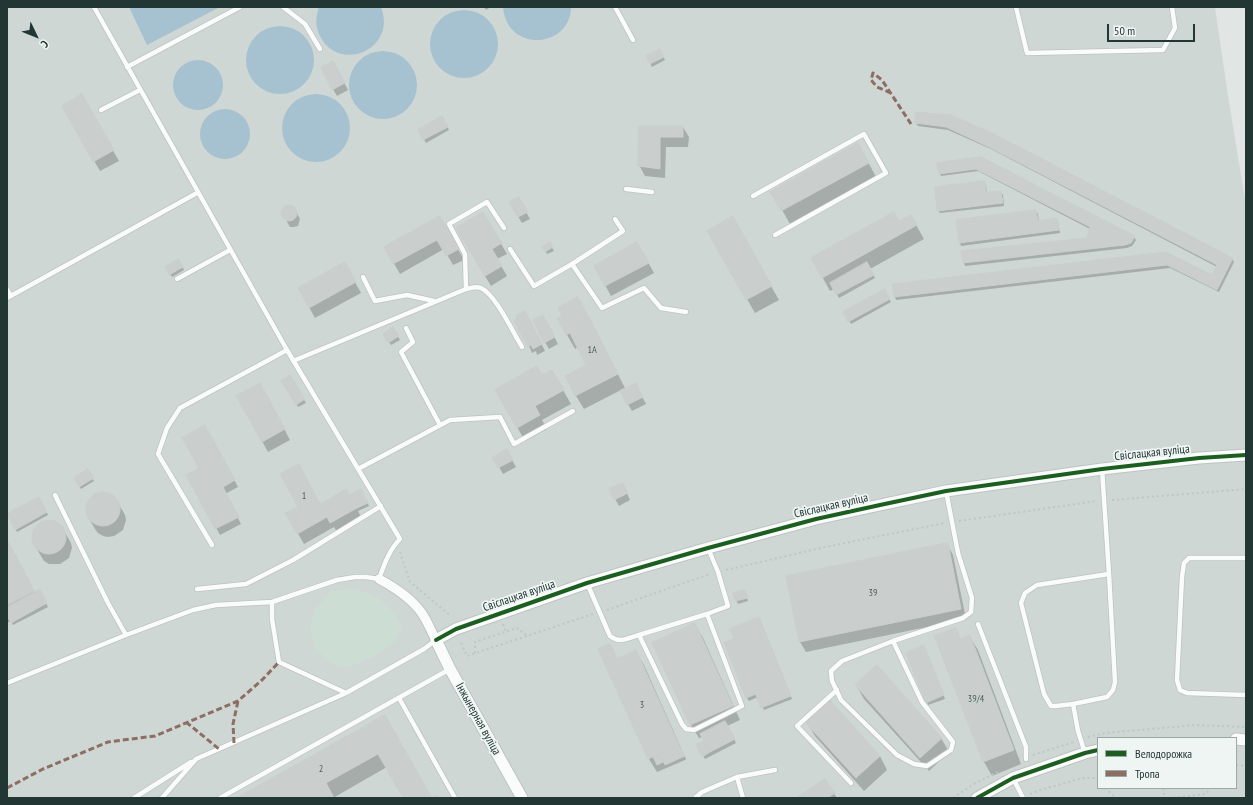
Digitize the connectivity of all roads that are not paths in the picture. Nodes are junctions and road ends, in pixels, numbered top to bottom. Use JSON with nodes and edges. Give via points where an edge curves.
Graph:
{"nodes":[{"id":1,"x":94,"y":7,"type":"edge"},
{"id":2,"x":240,"y":7,"type":"edge"},
{"id":3,"x":283,"y":7,"type":"edge"},
{"id":4,"x":615,"y":7,"type":"edge"},
{"id":5,"x":1016,"y":7,"type":"edge"},
{"id":6,"x":1172,"y":7,"type":"edge"},
{"id":7,"x":632,"y":40,"type":"dead end"},
{"id":8,"x":320,"y":49,"type":"dead end"},
{"id":9,"x":127,"y":66,"type":"junction"},
{"id":10,"x":140,"y":90,"type":"junction"},
{"id":11,"x":101,"y":110,"type":"dead end"},
{"id":12,"x":626,"y":189,"type":"dead end"},
{"id":13,"x":652,"y":192,"type":"dead end"},
{"id":14,"x":197,"y":193,"type":"junction"},
{"id":15,"x":753,"y":196,"type":"dead end"},
{"id":16,"x":615,"y":219,"type":"dead end"},
{"id":17,"x":504,"y":228,"type":"dead end"},
{"id":18,"x":775,"y":235,"type":"dead end"},
{"id":19,"x":510,"y":249,"type":"dead end"},
{"id":20,"x":230,"y":250,"type":"junction"},
{"id":21,"x":572,"y":264,"type":"junction"},
{"id":22,"x":363,"y":277,"type":"dead end"},
{"id":23,"x":177,"y":279,"type":"dead end"},
{"id":24,"x":7,"y":289,"type":"edge"},
{"id":25,"x":466,"y":289,"type":"junction"},
{"id":26,"x":9,"y":297,"type":"edge"},
{"id":27,"x":435,"y":302,"type":"junction"},
{"id":28,"x":686,"y":312,"type":"dead end"},
{"id":29,"x":406,"y":328,"type":"dead end"},
{"id":30,"x":522,"y":347,"type":"dead end"},
{"id":31,"x":286,"y":350,"type":"junction"},
{"id":32,"x":293,"y":361,"type":"junction"},
{"id":33,"x":573,"y":411,"type":"dead end"},
{"id":34,"x":440,"y":425,"type":"junction"},
{"id":35,"x":1246,"y":456,"type":"edge"},
{"id":36,"x":358,"y":469,"type":"junction"},
{"id":37,"x":1102,"y":469,"type":"junction"},
{"id":38,"x":946,"y":491,"type":"junction"},
{"id":39,"x":55,"y":495,"type":"dead end"},
{"id":40,"x":381,"y":506,"type":"junction"},
{"id":41,"x":212,"y":545,"type":"dead end"},
{"id":42,"x":708,"y":548,"type":"junction"},
{"id":43,"x":1246,"y":558,"type":"edge"},
{"id":44,"x":1109,"y":574,"type":"junction"},
{"id":45,"x":379,"y":579,"type":"junction"},
{"id":46,"x":587,"y":583,"type":"junction"},
{"id":47,"x":197,"y":589,"type":"dead end"},
{"id":48,"x":272,"y":602,"type":"junction"},
{"id":49,"x":707,"y":614,"type":"junction"},
{"id":50,"x":978,"y":624,"type":"dead end"},
{"id":51,"x":126,"y":635,"type":"junction"},
{"id":52,"x":639,"y":635,"type":"junction"},
{"id":53,"x":436,"y":640,"type":"junction"},
{"id":54,"x":893,"y":641,"type":"junction"},
{"id":55,"x":450,"y":669,"type":"junction"},
{"id":56,"x":7,"y":683,"type":"edge"},
{"id":57,"x":837,"y":690,"type":"junction"},
{"id":58,"x":346,"y":693,"type":"junction"},
{"id":59,"x":1246,"y":695,"type":"edge"},
{"id":60,"x":399,"y":698,"type":"junction"},
{"id":61,"x":1073,"y":704,"type":"junction"},
{"id":62,"x":1097,"y":750,"type":"edge"},
{"id":63,"x":1085,"y":753,"type":"junction"},
{"id":64,"x":196,"y":759,"type":"junction"},
{"id":65,"x":1026,"y":759,"type":"dead end"},
{"id":66,"x":775,"y":770,"type":"dead end"},
{"id":67,"x":737,"y":777,"type":"junction"},
{"id":68,"x":1013,"y":778,"type":"junction"},
{"id":69,"x":851,"y":783,"type":"dead end"},
{"id":70,"x":134,"y":798,"type":"edge"},
{"id":71,"x":162,"y":798,"type":"edge"},
{"id":72,"x":220,"y":798,"type":"edge"},
{"id":73,"x":455,"y":798,"type":"edge"},
{"id":74,"x":522,"y":798,"type":"edge"},
{"id":75,"x":695,"y":798,"type":"edge"},
{"id":76,"x":744,"y":798,"type":"edge"},
{"id":77,"x":977,"y":798,"type":"edge"},
{"id":78,"x":1023,"y":798,"type":"edge"}],
"edges":[{"from":1,"to":9,"type":"lane"},
{"from":2,"to":9,"type":"lane"},
{"from":3,"to":8,"type":"lane","via":[[305,24]]},
{"from":4,"to":7,"type":"lane"},
{"from":5,"to":6,"type":"lane","via":[[1027,53],[1163,50],[1175,28]]},
{"from":9,"to":10,"type":"lane"},
{"from":10,"to":11,"type":"lane"},
{"from":10,"to":14,"type":"lane"},
{"from":12,"to":13,"type":"lane"},
{"from":14,"to":20,"type":"lane"},
{"from":14,"to":26,"type":"lane"},
{"from":15,"to":18,"type":"lane","via":[[864,134],[886,173]]},
{"from":16,"to":21,"type":"lane","via":[[623,231]]},
{"from":17,"to":25,"type":"lane","via":[[487,202],[449,224],[465,254]]},
{"from":19,"to":21,"type":"lane","via":[[534,286]]},
{"from":20,"to":23,"type":"lane"},
{"from":20,"to":31,"type":"lane"},
{"from":21,"to":28,"type":"lane","via":[[602,308],[644,288],[661,308]]},
{"from":22,"to":27,"type":"lane","via":[[375,300],[407,295]]},
{"from":24,"to":26,"type":"lane"},
{"from":25,"to":27,"type":"lane"},
{"from":25,"to":30,"type":"lane","via":[[482,288],[491,296]]},
{"from":27,"to":32,"type":"lane"},
{"from":29,"to":34,"type":"lane","via":[[413,342],[401,352]]},
{"from":31,"to":32,"type":"lane"},
{"from":31,"to":41,"type":"lane","via":[[180,408],[167,428],[158,454]]},
{"from":32,"to":36,"type":"lane"},
{"from":33,"to":34,"type":"lane","via":[[514,444],[500,417],[450,420]]},
{"from":34,"to":36,"type":"lane"},
{"from":35,"to":37,"type":"street","name":"Свіслацкая вуліца","via":[[1199,458]]},
{"from":36,"to":40,"type":"lane"},
{"from":37,"to":38,"type":"street","name":"Свіслацкая вуліца"},
{"from":37,"to":44,"type":"lane"},
{"from":38,"to":42,"type":"street","name":"Свіслацкая вуліца","via":[[816,520]]},
{"from":38,"to":54,"type":"lane","via":[[958,552],[972,598],[971,612],[963,618]]},
{"from":39,"to":51,"type":"lane"},
{"from":40,"to":45,"type":"lane","via":[[400,539],[390,552]]},
{"from":40,"to":47,"type":"lane","via":[[293,560],[246,584]]},
{"from":42,"to":46,"type":"street","name":"Свіслацкая вуліца"},
{"from":42,"to":49,"type":"lane","via":[[728,606]]},
{"from":43,"to":59,"type":"lane","via":[[1189,558],[1184,563],[1177,680],[1180,690],[1187,693]]},
{"from":44,"to":61,"type":"lane","via":[[1115,682],[1113,690],[1107,697]]},
{"from":44,"to":61,"type":"lane","via":[[1037,585],[1024,593],[1021,603],[1044,694],[1051,706]]},
{"from":45,"to":48,"type":"lane","via":[[366,576],[337,580]]},
{"from":45,"to":53,"type":"street","via":[[402,593],[421,612]]},
{"from":46,"to":52,"type":"lane","via":[[610,636],[620,640]]},
{"from":46,"to":53,"type":"street","name":"Свіслацкая вуліца","via":[[456,629]]},
{"from":48,"to":51,"type":"lane","via":[[216,605],[193,610]]},
{"from":48,"to":58,"type":"lane","via":[[272,620],[279,662]]},
{"from":49,"to":52,"type":"lane"},
{"from":49,"to":52,"type":"lane","via":[[742,706],[694,730],[686,729],[682,724]]},
{"from":50,"to":65,"type":"lane","via":[[1026,747]]},
{"from":51,"to":56,"type":"lane"},
{"from":53,"to":55,"type":"street","name":"Інжынерная вуліца"},
{"from":53,"to":58,"type":"lane"},
{"from":54,"to":57,"type":"lane","via":[[842,662],[831,671]]},
{"from":54,"to":57,"type":"lane","via":[[922,702],[953,742],[950,750],[927,766],[914,764],[897,755],[841,700]]},
{"from":55,"to":60,"type":"lane"},
{"from":55,"to":74,"type":"street","name":"Інжынерная вуліца"},
{"from":57,"to":69,"type":"lane","via":[[797,726]]},
{"from":58,"to":64,"type":"lane"},
{"from":60,"to":72,"type":"lane"},
{"from":60,"to":73,"type":"lane"},
{"from":61,"to":63,"type":"lane"},
{"from":62,"to":63,"type":"street"},
{"from":63,"to":68,"type":"street"},
{"from":64,"to":70,"type":"lane"},
{"from":64,"to":71,"type":"lane"},
{"from":66,"to":67,"type":"lane"},
{"from":67,"to":75,"type":"lane","via":[[702,792]]},
{"from":67,"to":76,"type":"lane"},
{"from":68,"to":77,"type":"street"},
{"from":68,"to":78,"type":"lane"}]}
